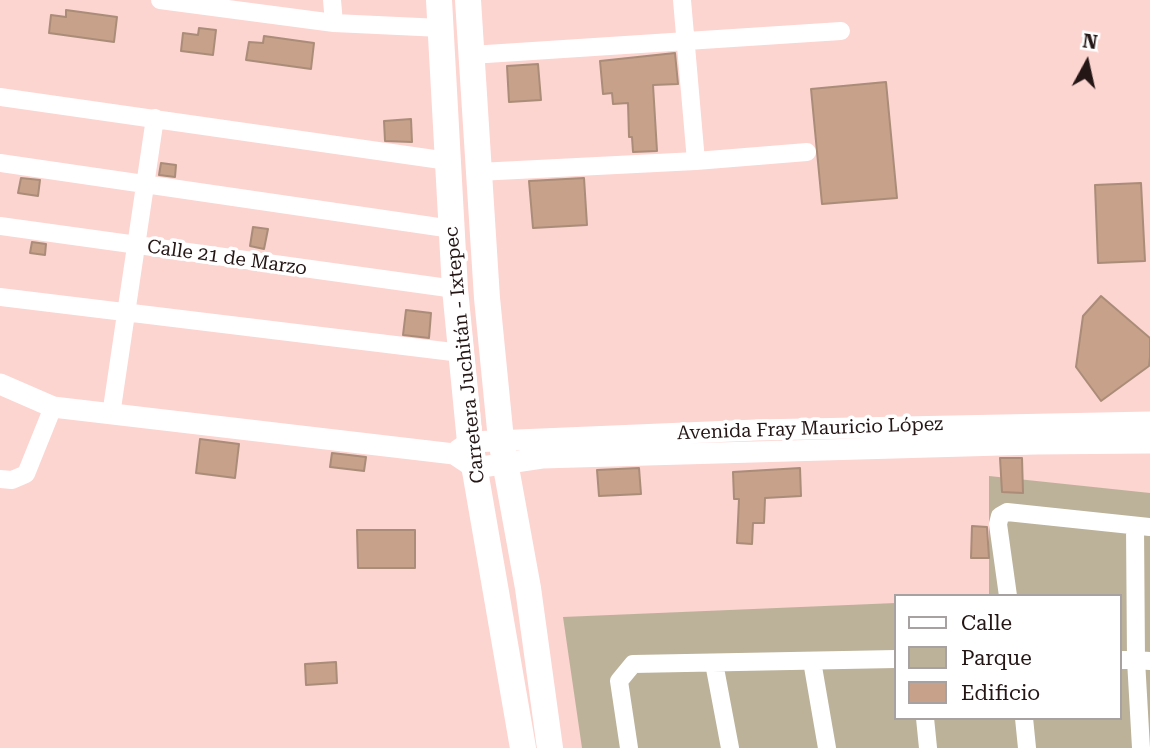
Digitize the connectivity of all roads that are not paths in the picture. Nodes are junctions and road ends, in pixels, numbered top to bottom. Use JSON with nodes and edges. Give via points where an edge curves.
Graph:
{"nodes":[{"id":1,"x":160,"y":0,"type":"edge"},
{"id":2,"x":332,"y":0,"type":"edge"},
{"id":3,"x":439,"y":0,"type":"edge"},
{"id":4,"x":468,"y":0,"type":"edge"},
{"id":5,"x":682,"y":0,"type":"edge"},
{"id":6,"x":334,"y":23,"type":"junction"},
{"id":7,"x":441,"y":28,"type":"junction"},
{"id":8,"x":841,"y":31,"type":"dead end"},
{"id":9,"x":685,"y":40,"type":"junction"},
{"id":10,"x":471,"y":55,"type":"junction"},
{"id":11,"x":0,"y":97,"type":"edge"},
{"id":12,"x":155,"y":118,"type":"junction"},
{"id":13,"x":807,"y":152,"type":"dead end"},
{"id":14,"x":448,"y":161,"type":"junction"},
{"id":15,"x":695,"y":161,"type":"junction"},
{"id":16,"x":0,"y":163,"type":"edge"},
{"id":17,"x":478,"y":172,"type":"junction"},
{"id":18,"x":145,"y":183,"type":"junction"},
{"id":19,"x":0,"y":226,"type":"edge"},
{"id":20,"x":452,"y":229,"type":"junction"},
{"id":21,"x":136,"y":245,"type":"junction"},
{"id":22,"x":455,"y":289,"type":"junction"},
{"id":23,"x":0,"y":297,"type":"edge"},
{"id":24,"x":126,"y":311,"type":"junction"},
{"id":25,"x":461,"y":353,"type":"junction"},
{"id":26,"x":0,"y":384,"type":"edge"},
{"id":27,"x":53,"y":407,"type":"junction"},
{"id":28,"x":111,"y":415,"type":"junction"},
{"id":29,"x":1150,"y":422,"type":"edge"},
{"id":30,"x":1150,"y":443,"type":"edge"},
{"id":31,"x":503,"y":453,"type":"junction"},
{"id":32,"x":466,"y":455,"type":"junction"},
{"id":33,"x":0,"y":479,"type":"edge"},
{"id":34,"x":1142,"y":526,"type":"edge"},
{"id":35,"x":1008,"y":594,"type":"edge"},
{"id":36,"x":894,"y":659,"type":"edge"},
{"id":37,"x":1135,"y":660,"type":"edge"},
{"id":38,"x":812,"y":661,"type":"junction"},
{"id":39,"x":714,"y":663,"type":"junction"},
{"id":40,"x":925,"y":720,"type":"edge"},
{"id":41,"x":1024,"y":720,"type":"edge"},
{"id":42,"x":523,"y":748,"type":"edge"},
{"id":43,"x":550,"y":748,"type":"edge"},
{"id":44,"x":629,"y":748,"type":"edge"},
{"id":45,"x":730,"y":748,"type":"edge"},
{"id":46,"x":827,"y":748,"type":"edge"},
{"id":47,"x":928,"y":748,"type":"edge"},
{"id":48,"x":1027,"y":748,"type":"edge"},
{"id":49,"x":1141,"y":748,"type":"edge"}],
"edges":[{"from":1,"to":6,"type":"street"},
{"from":2,"to":6,"type":"street"},
{"from":3,"to":7,"type":"main road","name":"Carretera Juchitán - Ixtepec"},
{"from":4,"to":10,"type":"main road","name":"Carretera Juchitán - Ixtepec"},
{"from":5,"to":9,"type":"street"},
{"from":6,"to":7,"type":"street"},
{"from":7,"to":14,"type":"main road","name":"Carretera Juchitán - Ixtepec"},
{"from":8,"to":9,"type":"street"},
{"from":9,"to":10,"type":"street"},
{"from":9,"to":15,"type":"street"},
{"from":10,"to":17,"type":"main road","name":"Carretera Juchitán - Ixtepec"},
{"from":11,"to":12,"type":"street"},
{"from":12,"to":14,"type":"street"},
{"from":12,"to":18,"type":"street"},
{"from":13,"to":15,"type":"street"},
{"from":14,"to":20,"type":"main road","name":"Carretera Juchitán - Ixtepec"},
{"from":15,"to":17,"type":"street"},
{"from":16,"to":18,"type":"street"},
{"from":17,"to":31,"type":"main road","name":"Carretera Juchitán - Ixtepec"},
{"from":18,"to":20,"type":"street"},
{"from":18,"to":21,"type":"street"},
{"from":19,"to":21,"type":"street","name":"Calle 21 de Marzo"},
{"from":20,"to":22,"type":"main road","name":"Carretera Juchitán - Ixtepec"},
{"from":21,"to":22,"type":"street","name":"Calle 21 de Marzo"},
{"from":21,"to":24,"type":"street"},
{"from":22,"to":25,"type":"main road","name":"Carretera Juchitán - Ixtepec"},
{"from":23,"to":24,"type":"street"},
{"from":24,"to":25,"type":"street"},
{"from":24,"to":28,"type":"street"},
{"from":25,"to":32,"type":"main road","name":"Carretera Juchitán - Ixtepec"},
{"from":26,"to":27,"type":"street","name":"Avenida Fray Mauricio López"},
{"from":27,"to":28,"type":"street","name":"Avenida Fray Mauricio López"},
{"from":27,"to":33,"type":"street","via":[[26,474]]},
{"from":28,"to":32,"type":"street","name":"Avenida Fray Mauricio López"},
{"from":29,"to":31,"type":"street","name":"Avenida Fray Mauricio López","via":[[756,430]]},
{"from":30,"to":31,"type":"street","name":"Avenida Fray Mauricio López","via":[[542,458]]},
{"from":31,"to":32,"type":"street","name":"Avenida Fray Mauricio López"},
{"from":31,"to":43,"type":"main road","name":"Carretera Juchitán - Ixtepec"},
{"from":32,"to":42,"type":"main road","name":"Carretera Juchitán - Ixtepec"},
{"from":34,"to":35,"type":"street","via":[[1000,516]]},
{"from":34,"to":37,"type":"street"},
{"from":36,"to":38,"type":"street"},
{"from":37,"to":49,"type":"street"},
{"from":38,"to":39,"type":"street"},
{"from":38,"to":46,"type":"street"},
{"from":39,"to":44,"type":"street","via":[[633,664],[618,681]]},
{"from":39,"to":45,"type":"street"},
{"from":40,"to":47,"type":"street"},
{"from":41,"to":48,"type":"street"}]}
